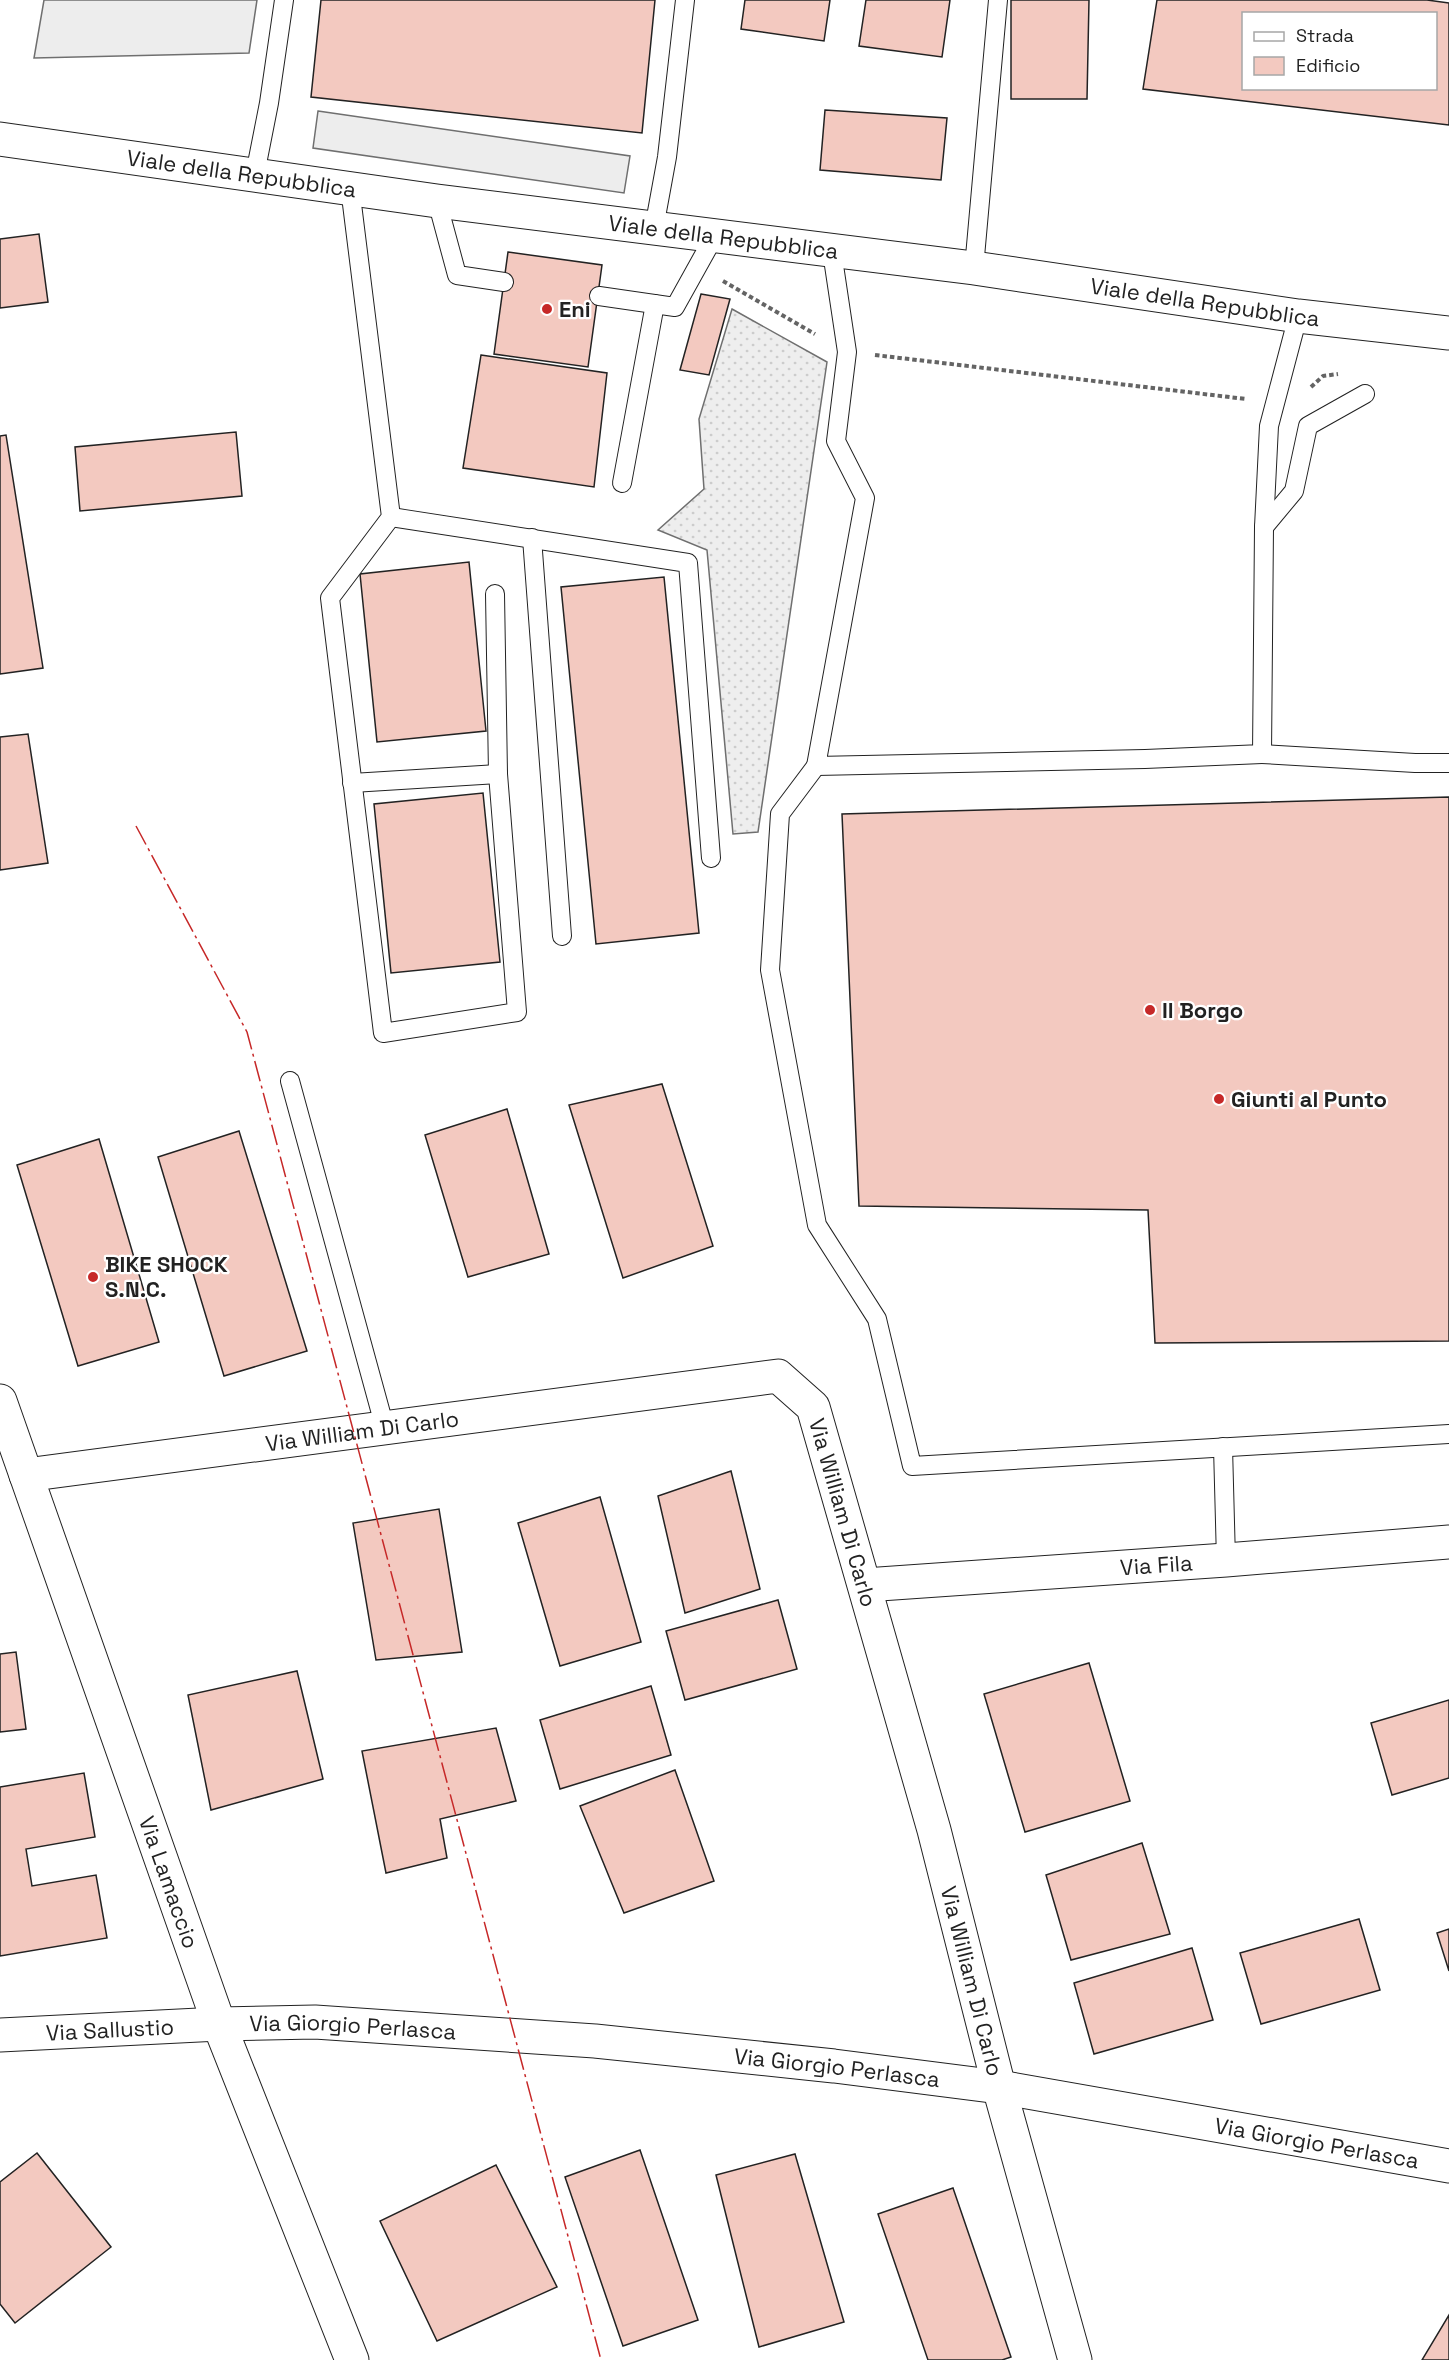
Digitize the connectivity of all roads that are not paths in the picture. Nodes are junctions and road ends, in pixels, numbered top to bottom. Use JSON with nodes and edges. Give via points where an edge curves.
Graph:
{"nodes":[{"id":1,"x":284,"y":0,"type":"edge"},
{"id":2,"x":685,"y":0,"type":"edge"},
{"id":3,"x":998,"y":0,"type":"edge"},
{"id":4,"x":0,"y":139,"type":"edge"},
{"id":5,"x":255,"y":174,"type":"junction"},
{"id":6,"x":350,"y":188,"type":"junction"},
{"id":7,"x":437,"y":201,"type":"junction"},
{"id":8,"x":654,"y":228,"type":"junction"},
{"id":9,"x":715,"y":235,"type":"junction"},
{"id":10,"x":832,"y":252,"type":"junction"},
{"id":11,"x":974,"y":268,"type":"junction"},
{"id":12,"x":504,"y":282,"type":"dead end"},
{"id":13,"x":598,"y":296,"type":"dead end"},
{"id":14,"x":654,"y":304,"type":"junction"},
{"id":15,"x":1298,"y":315,"type":"junction"},
{"id":16,"x":1449,"y":333,"type":"edge"},
{"id":17,"x":1365,"y":394,"type":"dead end"},
{"id":18,"x":622,"y":483,"type":"dead end"},
{"id":19,"x":391,"y":517,"type":"junction"},
{"id":20,"x":1264,"y":527,"type":"junction"},
{"id":21,"x":532,"y":538,"type":"junction"},
{"id":22,"x":495,"y":594,"type":"dead end"},
{"id":23,"x":1262,"y":754,"type":"junction"},
{"id":24,"x":1449,"y":763,"type":"edge"},
{"id":25,"x":816,"y":766,"type":"junction"},
{"id":26,"x":498,"y":774,"type":"junction"},
{"id":27,"x":352,"y":783,"type":"junction"},
{"id":28,"x":711,"y":858,"type":"dead end"},
{"id":29,"x":562,"y":936,"type":"dead end"},
{"id":30,"x":290,"y":1081,"type":"dead end"},
{"id":31,"x":0,"y":1401,"type":"edge"},
{"id":32,"x":385,"y":1428,"type":"junction"},
{"id":33,"x":1449,"y":1434,"type":"edge"},
{"id":34,"x":1223,"y":1447,"type":"junction"},
{"id":35,"x":26,"y":1475,"type":"junction"},
{"id":36,"x":1449,"y":1542,"type":"edge"},
{"id":37,"x":1226,"y":1560,"type":"junction"},
{"id":38,"x":865,"y":1585,"type":"junction"},
{"id":39,"x":219,"y":2024,"type":"junction"},
{"id":40,"x":0,"y":2035,"type":"edge"},
{"id":41,"x":999,"y":2087,"type":"junction"},
{"id":42,"x":1449,"y":2166,"type":"edge"},
{"id":43,"x":352,"y":2360,"type":"edge"},
{"id":44,"x":1075,"y":2360,"type":"edge"}],
"edges":[{"from":1,"to":5,"type":"lane"},
{"from":2,"to":8,"type":"lane","via":[[667,157]]},
{"from":3,"to":11,"type":"lane"},
{"from":4,"to":5,"type":"street","name":"Viale della Repubblica"},
{"from":5,"to":6,"type":"street","name":"Viale della Repubblica"},
{"from":6,"to":7,"type":"street","name":"Viale della Repubblica"},
{"from":6,"to":19,"type":"lane"},
{"from":7,"to":8,"type":"street","name":"Viale della Repubblica"},
{"from":7,"to":12,"type":"lane","via":[[457,275]]},
{"from":8,"to":9,"type":"street","name":"Viale della Repubblica"},
{"from":9,"to":10,"type":"street","name":"Viale della Repubblica"},
{"from":9,"to":14,"type":"lane","via":[[675,307]]},
{"from":10,"to":11,"type":"street","name":"Viale della Repubblica"},
{"from":10,"to":25,"type":"lane","via":[[847,352],[836,441],[865,498]]},
{"from":11,"to":15,"type":"street","name":"Viale della Repubblica"},
{"from":13,"to":14,"type":"lane"},
{"from":14,"to":18,"type":"lane"},
{"from":15,"to":16,"type":"street","name":"Viale della Repubblica"},
{"from":15,"to":20,"type":"lane","via":[[1269,426]]},
{"from":17,"to":20,"type":"lane","via":[[1308,426],[1294,491]]},
{"from":19,"to":21,"type":"lane"},
{"from":19,"to":27,"type":"lane","via":[[330,597]]},
{"from":20,"to":23,"type":"lane"},
{"from":21,"to":28,"type":"lane","via":[[688,563]]},
{"from":21,"to":29,"type":"lane"},
{"from":22,"to":26,"type":"lane"},
{"from":23,"to":24,"type":"lane"},
{"from":23,"to":25,"type":"lane"},
{"from":25,"to":34,"type":"lane","via":[[780,814],[770,970],[818,1225],[878,1320],[912,1466]]},
{"from":26,"to":27,"type":"lane"},
{"from":26,"to":27,"type":"lane","via":[[517,1012],[383,1033]]},
{"from":30,"to":32,"type":"lane"},
{"from":31,"to":35,"type":"street","name":"Via Lamaccio"},
{"from":32,"to":35,"type":"street","name":"Via William Di Carlo"},
{"from":32,"to":38,"type":"street","name":"Via William Di Carlo","via":[[778,1376],[813,1407]]},
{"from":33,"to":34,"type":"lane"},
{"from":34,"to":37,"type":"lane"},
{"from":35,"to":39,"type":"street","name":"Via Lamaccio"},
{"from":36,"to":37,"type":"street","name":"Via Fila"},
{"from":37,"to":38,"type":"street","name":"Via Fila"},
{"from":38,"to":41,"type":"street","name":"Via William Di Carlo","via":[[934,1830]]},
{"from":39,"to":40,"type":"street","name":"Via Sallustio"},
{"from":39,"to":41,"type":"street","name":"Via Giorgio Perlasca","via":[[315,2022],[595,2041]]},
{"from":39,"to":43,"type":"street","name":"Via Lamaccio"},
{"from":41,"to":42,"type":"street","name":"Via Giorgio Perlasca"},
{"from":41,"to":44,"type":"street","name":"Via William Di Carlo"}]}
